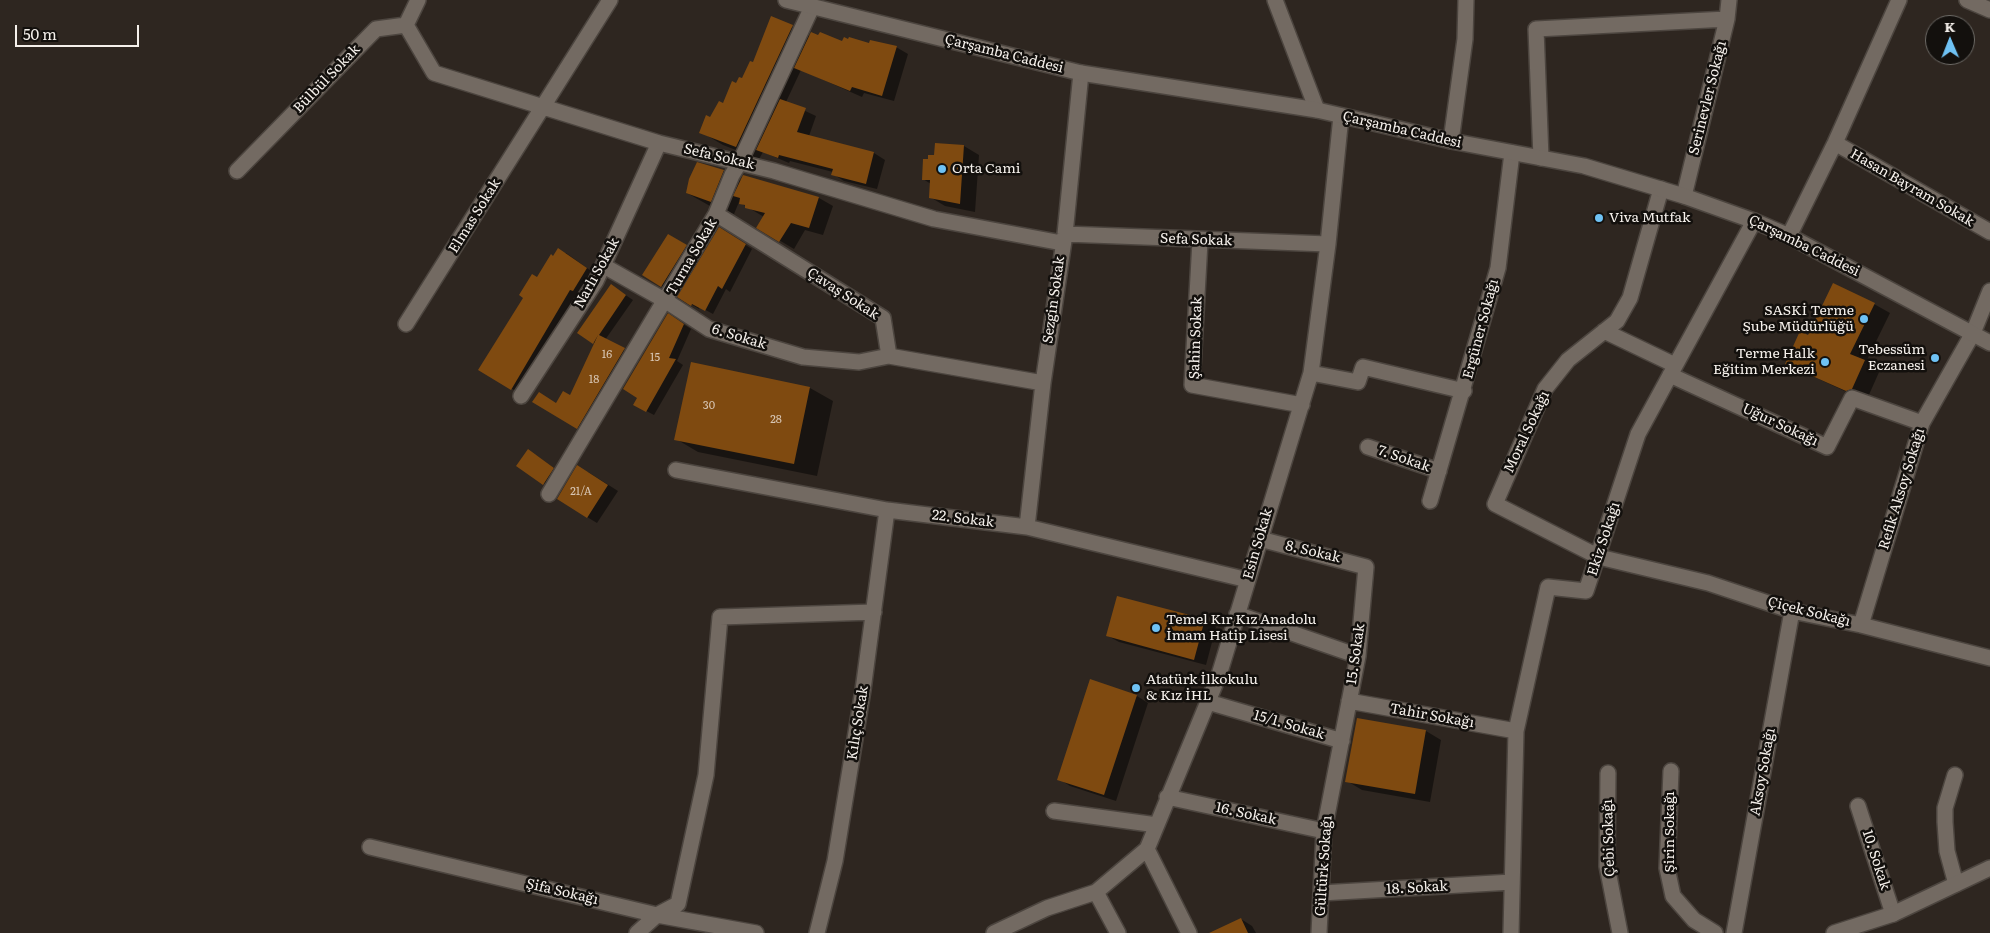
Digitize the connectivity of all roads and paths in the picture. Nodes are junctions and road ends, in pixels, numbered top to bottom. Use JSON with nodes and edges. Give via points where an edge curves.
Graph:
{"nodes":[{"id":1,"x":418,"y":0,"type":"edge"},
{"id":2,"x":610,"y":0,"type":"edge"},
{"id":3,"x":786,"y":0,"type":"edge"},
{"id":4,"x":1275,"y":0,"type":"edge"},
{"id":5,"x":1466,"y":0,"type":"edge"},
{"id":6,"x":1729,"y":0,"type":"edge"},
{"id":7,"x":1899,"y":0,"type":"edge"},
{"id":8,"x":1967,"y":0,"type":"edge"},
{"id":9,"x":812,"y":7,"type":"junction"},
{"id":10,"x":1990,"y":10,"type":"edge"},
{"id":11,"x":1727,"y":19,"type":"junction"},
{"id":12,"x":406,"y":25,"type":"junction"},
{"id":13,"x":1081,"y":73,"type":"junction"},
{"id":14,"x":544,"y":108,"type":"junction"},
{"id":15,"x":1317,"y":110,"type":"junction"},
{"id":16,"x":1342,"y":116,"type":"junction"},
{"id":17,"x":1451,"y":141,"type":"junction"},
{"id":18,"x":660,"y":143,"type":"junction"},
{"id":19,"x":1835,"y":143,"type":"junction"},
{"id":20,"x":1512,"y":153,"type":"junction"},
{"id":21,"x":1541,"y":158,"type":"junction"},
{"id":22,"x":740,"y":162,"type":"junction"},
{"id":23,"x":237,"y":171,"type":"dead end"},
{"id":24,"x":1661,"y":189,"type":"junction"},
{"id":25,"x":1684,"y":196,"type":"junction"},
{"id":26,"x":716,"y":214,"type":"junction"},
{"id":27,"x":1754,"y":221,"type":"junction"},
{"id":28,"x":1990,"y":232,"type":"edge"},
{"id":29,"x":1789,"y":236,"type":"junction"},
{"id":30,"x":1063,"y":238,"type":"junction"},
{"id":31,"x":1200,"y":241,"type":"junction"},
{"id":32,"x":1328,"y":244,"type":"junction"},
{"id":33,"x":604,"y":266,"type":"junction"},
{"id":34,"x":1990,"y":291,"type":"edge"},
{"id":35,"x":666,"y":301,"type":"junction"},
{"id":36,"x":406,"y":324,"type":"dead end"},
{"id":37,"x":1604,"y":331,"type":"junction"},
{"id":38,"x":1973,"y":333,"type":"junction"},
{"id":39,"x":1990,"y":343,"type":"edge"},
{"id":40,"x":889,"y":356,"type":"junction"},
{"id":41,"x":1672,"y":370,"type":"junction"},
{"id":42,"x":1311,"y":372,"type":"junction"},
{"id":43,"x":1043,"y":383,"type":"junction"},
{"id":44,"x":1464,"y":391,"type":"junction"},
{"id":45,"x":522,"y":396,"type":"dead end"},
{"id":46,"x":1302,"y":405,"type":"junction"},
{"id":47,"x":1922,"y":423,"type":"junction"},
{"id":48,"x":1368,"y":446,"type":"dead end"},
{"id":49,"x":676,"y":470,"type":"dead end"},
{"id":50,"x":1439,"y":471,"type":"junction"},
{"id":51,"x":549,"y":494,"type":"dead end"},
{"id":52,"x":1430,"y":501,"type":"dead end"},
{"id":53,"x":886,"y":510,"type":"junction"},
{"id":54,"x":1027,"y":527,"type":"junction"},
{"id":55,"x":1260,"y":539,"type":"junction"},
{"id":56,"x":1599,"y":557,"type":"junction"},
{"id":57,"x":1366,"y":566,"type":"joint"},
{"id":58,"x":1248,"y":580,"type":"junction"},
{"id":59,"x":1792,"y":611,"type":"junction"},
{"id":60,"x":874,"y":612,"type":"junction"},
{"id":61,"x":1237,"y":614,"type":"junction"},
{"id":62,"x":1861,"y":625,"type":"junction"},
{"id":63,"x":1989,"y":655,"type":"edge"},
{"id":64,"x":1358,"y":656,"type":"junction"},
{"id":65,"x":1349,"y":701,"type":"junction"},
{"id":66,"x":1208,"y":702,"type":"junction"},
{"id":67,"x":1516,"y":731,"type":"junction"},
{"id":68,"x":1342,"y":741,"type":"junction"},
{"id":69,"x":1671,"y":771,"type":"dead end"},
{"id":70,"x":1608,"y":773,"type":"dead end"},
{"id":71,"x":1955,"y":775,"type":"dead end"},
{"id":72,"x":1167,"y":797,"type":"junction"},
{"id":73,"x":1858,"y":806,"type":"dead end"},
{"id":74,"x":1054,"y":811,"type":"dead end"},
{"id":75,"x":1157,"y":825,"type":"junction"},
{"id":76,"x":1324,"y":831,"type":"junction"},
{"id":77,"x":370,"y":847,"type":"dead end"},
{"id":78,"x":1147,"y":849,"type":"junction"},
{"id":79,"x":1990,"y":868,"type":"edge"},
{"id":80,"x":1512,"y":882,"type":"junction"},
{"id":81,"x":1956,"y":884,"type":"junction"},
{"id":82,"x":1096,"y":892,"type":"junction"},
{"id":83,"x":1321,"y":894,"type":"junction"},
{"id":84,"x":1893,"y":914,"type":"junction"},
{"id":85,"x":657,"y":915,"type":"junction"},
{"id":86,"x":637,"y":933,"type":"edge"},
{"id":87,"x":756,"y":933,"type":"edge"},
{"id":88,"x":817,"y":933,"type":"edge"},
{"id":89,"x":994,"y":933,"type":"edge"},
{"id":90,"x":1118,"y":933,"type":"edge"},
{"id":91,"x":1188,"y":933,"type":"edge"},
{"id":92,"x":1319,"y":933,"type":"edge"},
{"id":93,"x":1511,"y":933,"type":"edge"},
{"id":94,"x":1620,"y":933,"type":"edge"},
{"id":95,"x":1715,"y":933,"type":"edge"},
{"id":96,"x":1734,"y":933,"type":"edge"},
{"id":97,"x":1834,"y":933,"type":"edge"}],
"edges":[{"from":1,"to":12,"type":"street"},
{"from":2,"to":14,"type":"street","name":"Elmas Sokak"},
{"from":3,"to":9,"type":"street","name":"Çarşamba Caddesi"},
{"from":4,"to":15,"type":"street"},
{"from":5,"to":17,"type":"street","via":[[1465,39]]},
{"from":6,"to":11,"type":"street","name":"Serinevler Sokağı"},
{"from":7,"to":19,"type":"street"},
{"from":8,"to":10,"type":"street"},
{"from":9,"to":13,"type":"street","name":"Çarşamba Caddesi"},
{"from":9,"to":22,"type":"street","name":"Turna Sokak"},
{"from":11,"to":21,"type":"street","via":[[1536,29]]},
{"from":11,"to":25,"type":"street","name":"Serinevler Sokağı"},
{"from":12,"to":14,"type":"street","name":"Sefa Sokak","via":[[434,73]]},
{"from":12,"to":23,"type":"street","name":"Bülbül Sokak","via":[[376,29]]},
{"from":13,"to":15,"type":"street","name":"Çarşamba Caddesi"},
{"from":13,"to":30,"type":"street","name":"Sezgin Sokak"},
{"from":14,"to":18,"type":"street","name":"Sefa Sokak"},
{"from":14,"to":36,"type":"street","name":"Elmas Sokak"},
{"from":15,"to":16,"type":"street","name":"Çarşamba Caddesi"},
{"from":16,"to":17,"type":"street","name":"Çarşamba Caddesi"},
{"from":16,"to":32,"type":"street","name":"Esin Sokak"},
{"from":17,"to":20,"type":"street","name":"Çarşamba Caddesi"},
{"from":18,"to":22,"type":"street","name":"Sefa Sokak"},
{"from":18,"to":33,"type":"street","name":"Narlı Sokak"},
{"from":19,"to":28,"type":"street","name":"Hasan Bayram Sokak"},
{"from":19,"to":29,"type":"street"},
{"from":20,"to":21,"type":"street","name":"Çarşamba Caddesi"},
{"from":20,"to":44,"type":"street","name":"Ergüner Sokağı","via":[[1498,268]]},
{"from":21,"to":24,"type":"street","name":"Çarşamba Caddesi","via":[[1584,166]]},
{"from":22,"to":26,"type":"street","name":"Turna Sokak"},
{"from":22,"to":30,"type":"street","name":"Sefa Sokak","via":[[934,219]]},
{"from":24,"to":25,"type":"street","name":"Çarşamba Caddesi"},
{"from":24,"to":37,"type":"street","name":"Moral Sokağı","via":[[1630,298],[1617,322]]},
{"from":25,"to":27,"type":"street","name":"Çarşamba Caddesi"},
{"from":26,"to":35,"type":"street","name":"Turna Sokak"},
{"from":26,"to":40,"type":"street","name":"Çavaş Sokak","via":[[883,318]]},
{"from":27,"to":29,"type":"street","name":"Çarşamba Caddesi"},
{"from":27,"to":41,"type":"street","name":"Ekiz Sokağı"},
{"from":29,"to":38,"type":"street","name":"Çarşamba Caddesi"},
{"from":30,"to":31,"type":"street","name":"Sefa Sokak"},
{"from":30,"to":43,"type":"street","name":"Sezgin Sokak"},
{"from":31,"to":32,"type":"street","name":"Sefa Sokak"},
{"from":31,"to":46,"type":"street","name":"Şahin Sokak","via":[[1192,385]]},
{"from":32,"to":42,"type":"street","name":"Esin Sokak"},
{"from":33,"to":35,"type":"street","name":"6. Sokak"},
{"from":33,"to":45,"type":"street","name":"Narlı Sokak"},
{"from":34,"to":38,"type":"street","name":"Refik Aksoy Sokağı"},
{"from":35,"to":40,"type":"street","name":"6. Sokak","via":[[709,329],[803,357],[859,362]]},
{"from":35,"to":51,"type":"street","name":"Turna Sokak"},
{"from":37,"to":41,"type":"street","name":"Uğur Sokağı"},
{"from":37,"to":56,"type":"street","name":"Moral Sokağı","via":[[1568,360],[1545,389],[1495,504]]},
{"from":38,"to":39,"type":"street","name":"Çarşamba Caddesi"},
{"from":38,"to":47,"type":"street","name":"Refik Aksoy Sokağı"},
{"from":40,"to":43,"type":"street"},
{"from":41,"to":47,"type":"street","name":"Uğur Sokağı","via":[[1827,447],[1852,398]]},
{"from":41,"to":56,"type":"street","name":"Ekiz Sokağı","via":[[1638,434]]},
{"from":42,"to":44,"type":"street","via":[[1358,382],[1363,367]]},
{"from":42,"to":46,"type":"street","name":"Esin Sokak"},
{"from":43,"to":54,"type":"street","name":"Sezgin Sokak"},
{"from":44,"to":50,"type":"street","name":"Ergüner Sokağı"},
{"from":46,"to":55,"type":"street","name":"Esin Sokak"},
{"from":47,"to":62,"type":"street","name":"Refik Aksoy Sokağı"},
{"from":48,"to":50,"type":"street","name":"7. Sokak"},
{"from":49,"to":53,"type":"street","name":"22. Sokak"},
{"from":50,"to":52,"type":"street","name":"Ergüner Sokağı"},
{"from":53,"to":54,"type":"street","name":"22. Sokak"},
{"from":53,"to":60,"type":"street","name":"Kılıç Sokak"},
{"from":54,"to":58,"type":"street","name":"22. Sokak"},
{"from":55,"to":57,"type":"street","name":"8. Sokak"},
{"from":55,"to":58,"type":"street","name":"Esin Sokak"},
{"from":56,"to":59,"type":"street","name":"Çiçek Sokağı","via":[[1708,583]]},
{"from":56,"to":67,"type":"street","name":"Ekiz Sokağı","via":[[1586,591],[1548,587]]},
{"from":57,"to":64,"type":"street","name":"15. Sokak"},
{"from":58,"to":61,"type":"street","name":"Esin Sokak"},
{"from":59,"to":62,"type":"street","name":"Çiçek Sokağı"},
{"from":59,"to":96,"type":"street","name":"Aksoy Sokağı"},
{"from":60,"to":85,"type":"street","via":[[720,617],[706,775],[678,904]]},
{"from":60,"to":88,"type":"street","name":"Kılıç Sokak","via":[[835,861]]},
{"from":61,"to":64,"type":"street"},
{"from":61,"to":66,"type":"street","name":"Esin Sokak"},
{"from":62,"to":63,"type":"street","name":"Çiçek Sokağı"},
{"from":64,"to":65,"type":"street","name":"15. Sokak"},
{"from":65,"to":67,"type":"street","name":"Tahir Sokağı"},
{"from":65,"to":68,"type":"street","name":"15. Sokak"},
{"from":66,"to":68,"type":"street","name":"15/1. Sokak"},
{"from":66,"to":72,"type":"street","name":"Esin Sokak"},
{"from":67,"to":80,"type":"street","name":"Ekiz Sokağı"},
{"from":68,"to":76,"type":"street","name":"Gültürk Sokağı"},
{"from":69,"to":95,"type":"street","name":"Şirin Sokağı","via":[[1667,868],[1673,896],[1694,920]]},
{"from":70,"to":94,"type":"street","name":"Çebi Sokağı","via":[[1607,866]]},
{"from":71,"to":81,"type":"street","via":[[1945,808],[1945,822],[1947,851]]},
{"from":72,"to":75,"type":"street","name":"Esin Sokak"},
{"from":72,"to":76,"type":"street","name":"16. Sokak"},
{"from":73,"to":84,"type":"street","name":"10. Sokak"},
{"from":74,"to":75,"type":"street"},
{"from":75,"to":78,"type":"street","name":"Esin Sokak"},
{"from":76,"to":83,"type":"street","name":"Gültürk Sokağı"},
{"from":77,"to":85,"type":"street","name":"Şifa Sokağı"},
{"from":78,"to":82,"type":"street","name":"Esin Sokak"},
{"from":78,"to":91,"type":"street"},
{"from":79,"to":81,"type":"street"},
{"from":80,"to":83,"type":"street","name":"18. Sokak"},
{"from":80,"to":93,"type":"street","name":"Ekiz Sokağı"},
{"from":81,"to":84,"type":"street"},
{"from":82,"to":89,"type":"street","via":[[1047,908]]},
{"from":82,"to":90,"type":"street"},
{"from":83,"to":92,"type":"street","name":"Gültürk Sokağı"},
{"from":84,"to":97,"type":"street"},
{"from":85,"to":86,"type":"street"},
{"from":85,"to":87,"type":"street","name":"Şifa Sokağı"}]}
